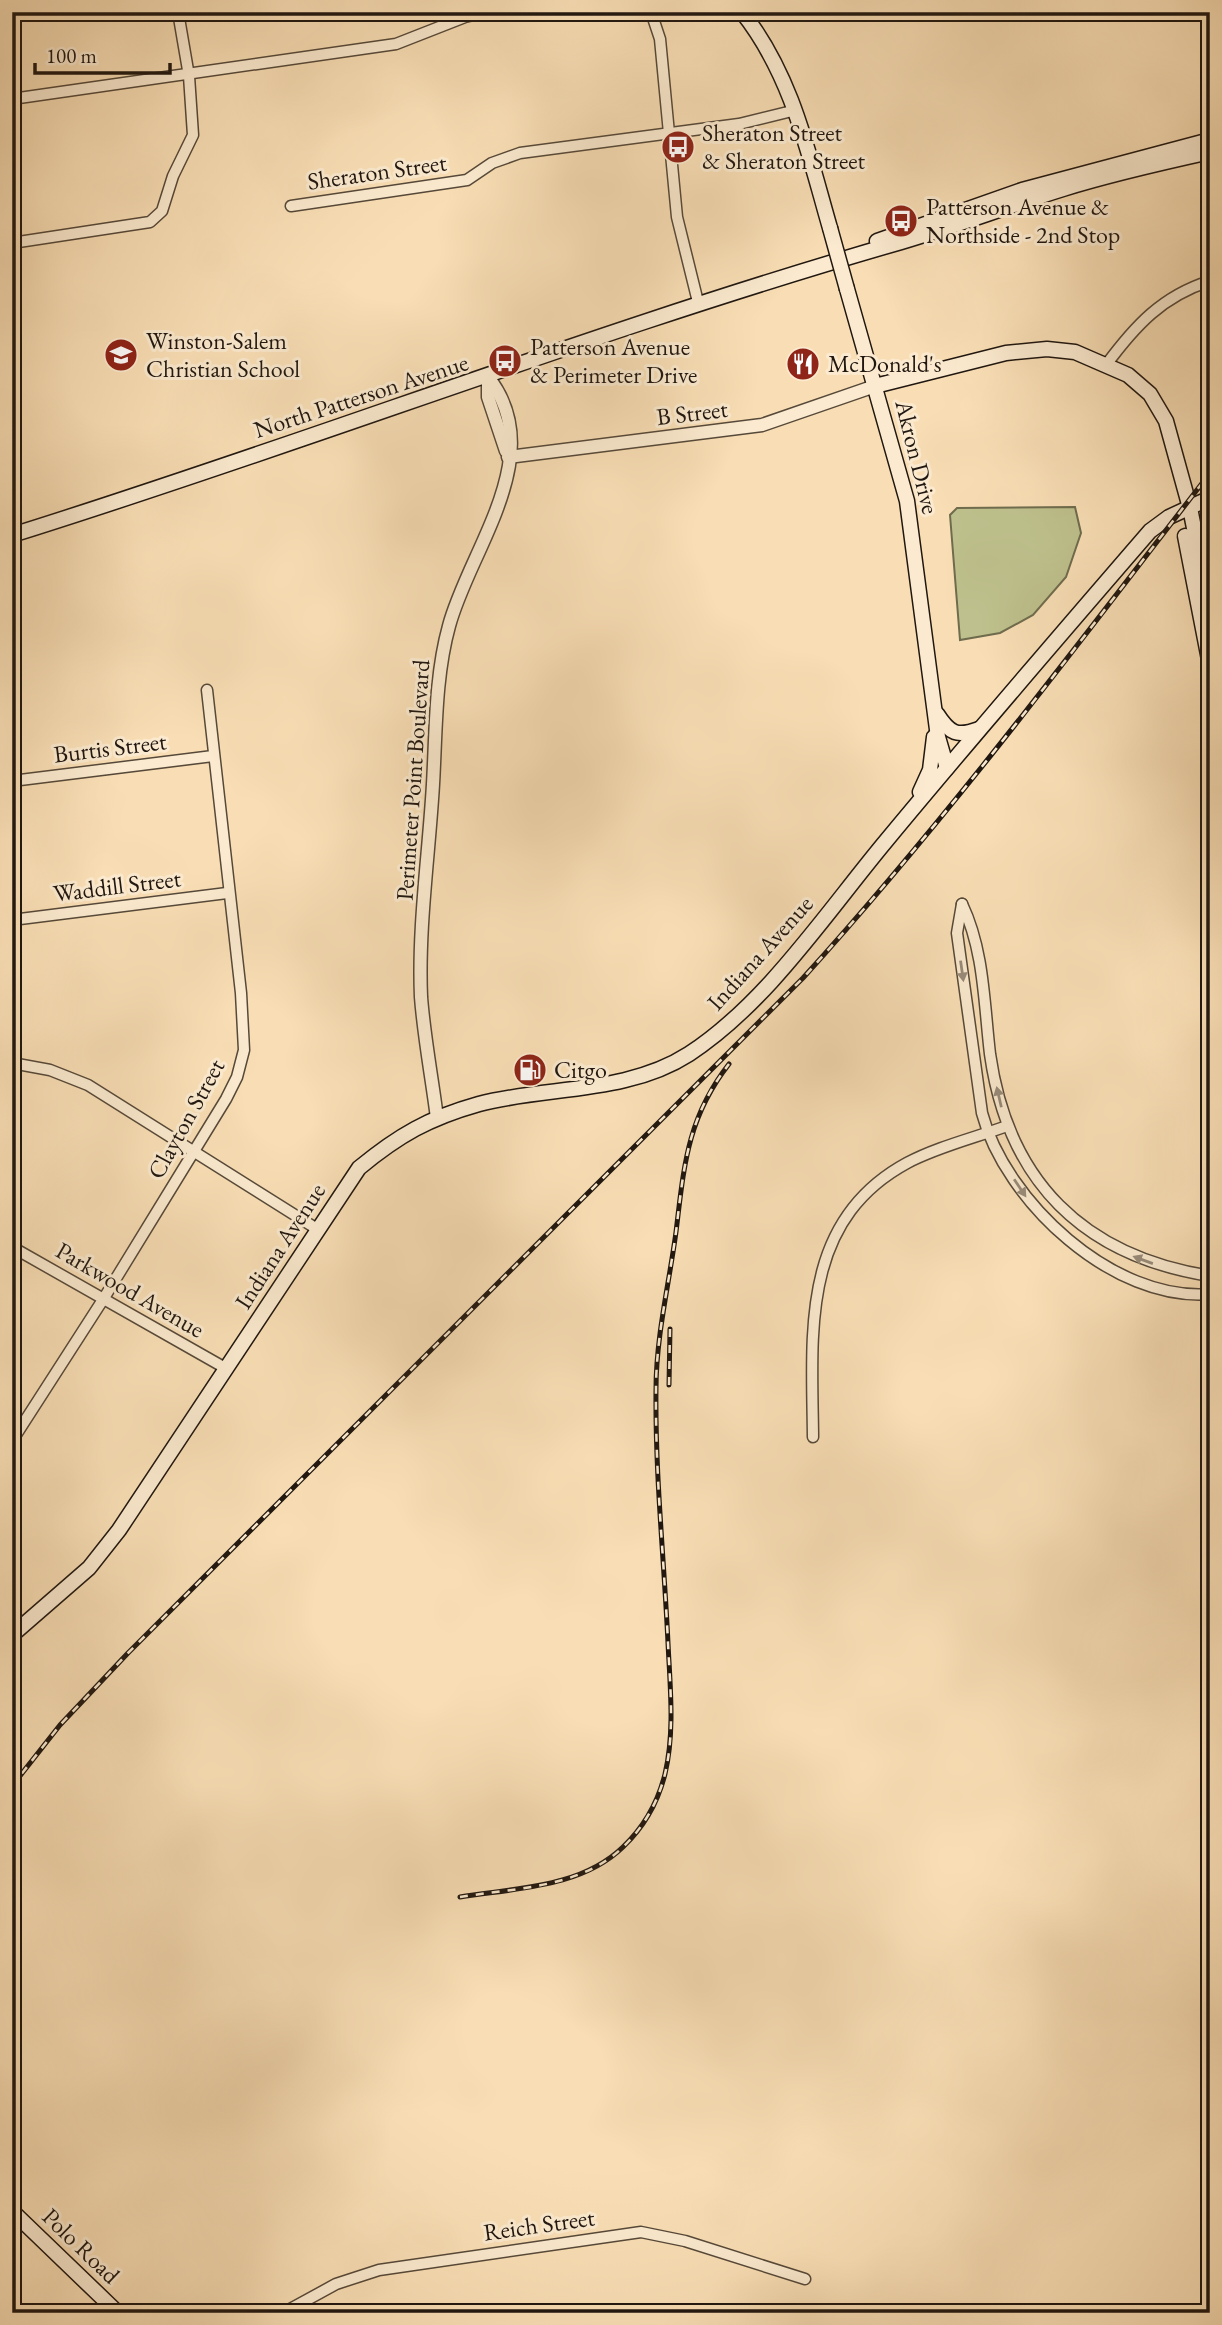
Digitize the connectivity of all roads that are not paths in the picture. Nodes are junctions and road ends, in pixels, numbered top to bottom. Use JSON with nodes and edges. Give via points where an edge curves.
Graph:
{"nodes":[{"id":1,"x":178,"y":12,"type":"edge"},
{"id":2,"x":486,"y":12,"type":"edge"},
{"id":3,"x":651,"y":12,"type":"edge"},
{"id":4,"x":742,"y":12,"type":"edge"},
{"id":5,"x":189,"y":76,"type":"junction"},
{"id":6,"x":12,"y":99,"type":"edge"},
{"id":7,"x":796,"y":110,"type":"junction"},
{"id":8,"x":670,"y":132,"type":"junction"},
{"id":9,"x":1210,"y":140,"type":"edge"},
{"id":10,"x":1210,"y":152,"type":"edge"},
{"id":11,"x":291,"y":206,"type":"dead end"},
{"id":12,"x":12,"y":243,"type":"edge"},
{"id":13,"x":843,"y":256,"type":"junction"},
{"id":14,"x":1210,"y":281,"type":"edge"},
{"id":15,"x":698,"y":302,"type":"junction"},
{"id":16,"x":1106,"y":365,"type":"junction"},
{"id":17,"x":488,"y":377,"type":"junction"},
{"id":18,"x":875,"y":386,"type":"junction"},
{"id":19,"x":508,"y":457,"type":"junction"},
{"id":20,"x":1210,"y":498,"type":"edge"},
{"id":21,"x":1185,"y":510,"type":"junction"},
{"id":22,"x":12,"y":535,"type":"edge"},
{"id":23,"x":1210,"y":608,"type":"edge"},
{"id":24,"x":1210,"y":665,"type":"edge"},
{"id":25,"x":206,"y":690,"type":"dead end"},
{"id":26,"x":935,"y":716,"type":"junction"},
{"id":27,"x":981,"y":728,"type":"junction"},
{"id":28,"x":213,"y":756,"type":"junction"},
{"id":29,"x":947,"y":768,"type":"junction"},
{"id":30,"x":12,"y":781,"type":"edge"},
{"id":31,"x":908,"y":814,"type":"junction"},
{"id":32,"x":227,"y":893,"type":"junction"},
{"id":33,"x":12,"y":920,"type":"edge"},
{"id":34,"x":12,"y":1063,"type":"edge"},
{"id":35,"x":437,"y":1118,"type":"junction"},
{"id":36,"x":1007,"y":1126,"type":"junction"},
{"id":37,"x":988,"y":1133,"type":"junction"},
{"id":38,"x":195,"y":1152,"type":"junction"},
{"id":39,"x":317,"y":1228,"type":"junction"},
{"id":40,"x":12,"y":1247,"type":"edge"},
{"id":41,"x":1210,"y":1276,"type":"edge"},
{"id":42,"x":1210,"y":1294,"type":"edge"},
{"id":43,"x":104,"y":1298,"type":"junction"},
{"id":44,"x":227,"y":1369,"type":"junction"},
{"id":45,"x":813,"y":1437,"type":"dead end"},
{"id":46,"x":12,"y":1441,"type":"edge"},
{"id":47,"x":12,"y":1634,"type":"edge"},
{"id":48,"x":12,"y":2211,"type":"edge"},
{"id":49,"x":805,"y":2279,"type":"dead end"},
{"id":50,"x":114,"y":2312,"type":"edge"},
{"id":51,"x":282,"y":2313,"type":"edge"}],
"edges":[{"from":1,"to":5,"type":"street"},
{"from":2,"to":5,"type":"street","via":[[396,44]]},
{"from":3,"to":8,"type":"street","via":[[660,39]]},
{"from":4,"to":7,"type":"main road","name":"Akron Drive","via":[[773,59]]},
{"from":5,"to":6,"type":"street"},
{"from":5,"to":12,"type":"street","via":[[193,135],[162,211],[150,222]]},
{"from":7,"to":8,"type":"street","name":"Sheraton Street","via":[[739,124]]},
{"from":7,"to":18,"type":"main road","name":"Akron Drive","bridge":true},
{"from":8,"to":11,"type":"street","name":"Sheraton Street","via":[[520,153],[492,163],[467,180]]},
{"from":8,"to":15,"type":"street","via":[[677,217]]},
{"from":9,"to":13,"type":"main road","name":"North Patterson Avenue","via":[[1022,190],[898,231]]},
{"from":10,"to":13,"type":"main road","name":"North Patterson Avenue","via":[[1065,189]]},
{"from":13,"to":15,"type":"main road","name":"North Patterson Avenue"},
{"from":14,"to":16,"type":"street","via":[[1178,293],[1152,310]]},
{"from":15,"to":17,"type":"main road","name":"North Patterson Avenue"},
{"from":16,"to":18,"type":"main road","via":[[1063,350],[1022,350]]},
{"from":16,"to":21,"type":"main road","via":[[1128,375],[1150,394],[1166,421]]},
{"from":17,"to":19,"type":"street","name":"Perimeter Point Boulevard","via":[[500,393],[506,414]]},
{"from":17,"to":22,"type":"main road","name":"North Patterson Avenue"},
{"from":18,"to":19,"type":"street","name":"B Street","via":[[762,425]]},
{"from":18,"to":26,"type":"main road","name":"Akron Drive","via":[[907,501]]},
{"from":19,"to":35,"type":"street","name":"Perimeter Point Boulevard","via":[[496,515],[455,604],[443,646],[421,976]]},
{"from":20,"to":21,"type":"main road","name":"Indiana Avenue"},
{"from":21,"to":23,"type":"main road"},
{"from":21,"to":24,"type":"main road"},
{"from":21,"to":27,"type":"main road","name":"Indiana Avenue","via":[[1150,531]]},
{"from":25,"to":28,"type":"street","name":"Clayton Street"},
{"from":26,"to":27,"type":"main road","via":[[951,733]]},
{"from":26,"to":29,"type":"main road","name":"Akron Drive"},
{"from":26,"to":31,"type":"main road","via":[[930,770]]},
{"from":27,"to":29,"type":"main road","name":"Indiana Avenue"},
{"from":28,"to":30,"type":"street","name":"Burtis Street"},
{"from":28,"to":32,"type":"street","name":"Clayton Street"},
{"from":29,"to":31,"type":"main road","name":"Indiana Avenue"},
{"from":31,"to":35,"type":"main road","name":"Indiana Avenue","via":[[762,991],[727,1027],[686,1056],[602,1085],[481,1104]]},
{"from":32,"to":33,"type":"street","name":"Waddill Street"},
{"from":32,"to":38,"type":"street","name":"Clayton Street","via":[[244,1050],[237,1077]]},
{"from":34,"to":38,"type":"street","via":[[50,1070],[88,1085]]},
{"from":35,"to":39,"type":"main road","name":"Indiana Avenue","via":[[395,1138],[359,1168]]},
{"from":36,"to":37,"type":"street"},
{"from":36,"to":37,"type":"street","one_way":true,"via":[[991,1057],[975,931],[962,904],[957,933]]},
{"from":41,"to":36,"type":"street","one_way":true,"via":[[1131,1256],[1080,1225],[1031,1174]]},
{"from":37,"to":42,"type":"street","one_way":true,"via":[[1021,1191],[1074,1245],[1133,1279]]},
{"from":37,"to":45,"type":"street","via":[[908,1162],[859,1199],[837,1231],[824,1259],[814,1302]]},
{"from":38,"to":39,"type":"street"},
{"from":38,"to":43,"type":"street","name":"Clayton Street"},
{"from":39,"to":44,"type":"main road","name":"Indiana Avenue"},
{"from":40,"to":43,"type":"street","name":"Parkwood Avenue"},
{"from":43,"to":44,"type":"street","name":"Parkwood Avenue"},
{"from":43,"to":46,"type":"street","name":"Clayton Street"},
{"from":44,"to":47,"type":"main road","name":"Indiana Avenue","via":[[89,1567]]},
{"from":48,"to":50,"type":"main road","name":"Polo Road"},
{"from":49,"to":51,"type":"street","name":"Reich Street","via":[[641,2232],[379,2270],[336,2284]]}]}
